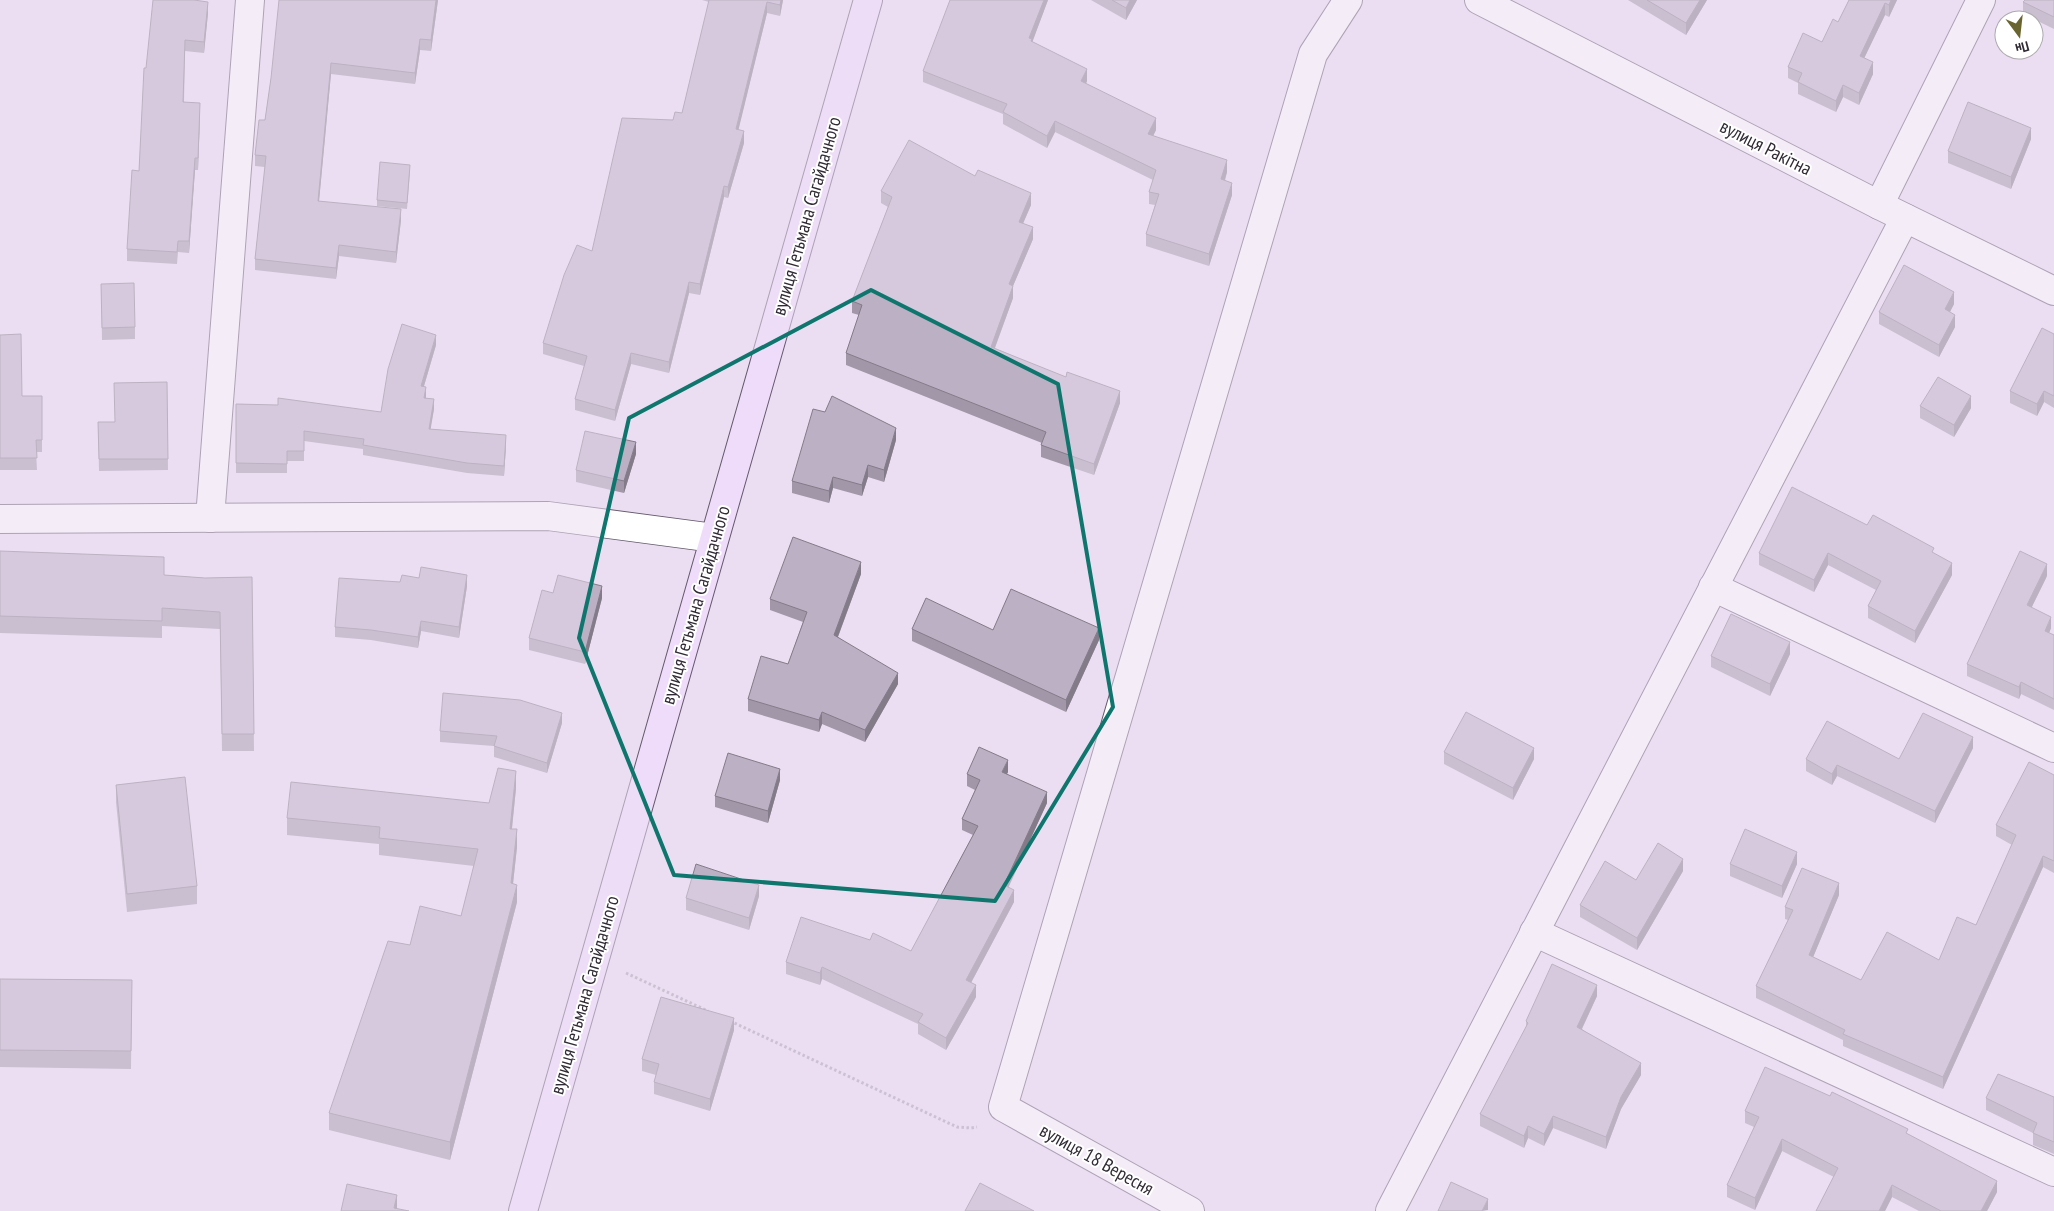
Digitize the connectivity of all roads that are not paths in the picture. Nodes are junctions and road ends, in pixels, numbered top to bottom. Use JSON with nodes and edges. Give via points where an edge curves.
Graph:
{"nodes":[{"id":1,"x":250,"y":0,"type":"edge"},
{"id":2,"x":868,"y":0,"type":"edge"},
{"id":3,"x":1348,"y":0,"type":"edge"},
{"id":4,"x":1479,"y":0,"type":"edge"},
{"id":5,"x":1981,"y":0,"type":"edge"},
{"id":6,"x":1879,"y":205,"type":"junction"},
{"id":7,"x":1905,"y":218,"type":"junction"},
{"id":8,"x":2054,"y":290,"type":"edge"},
{"id":9,"x":210,"y":518,"type":"junction"},
{"id":10,"x":0,"y":519,"type":"edge"},
{"id":11,"x":714,"y":538,"type":"junction"},
{"id":12,"x":1713,"y":587,"type":"junction"},
{"id":13,"x":2054,"y":748,"type":"edge"},
{"id":14,"x":1534,"y":932,"type":"junction"},
{"id":15,"x":2054,"y":1172,"type":"edge"},
{"id":16,"x":523,"y":1211,"type":"edge"},
{"id":17,"x":1190,"y":1211,"type":"edge"},
{"id":18,"x":1390,"y":1211,"type":"edge"}],
"edges":[{"from":1,"to":9,"type":"street"},
{"from":2,"to":11,"type":"main road","name":"вулиця Гетьмана Сагайдачного"},
{"from":3,"to":17,"type":"street","name":"вулиця 18 Вересня","via":[[1313,54],[1004,1107]]},
{"from":4,"to":6,"type":"street","name":"вулиця Ракітна"},
{"from":5,"to":6,"type":"street"},
{"from":6,"to":7,"type":"street","name":"вулиця Ракітна"},
{"from":7,"to":8,"type":"street","name":"вулиця Ракітна"},
{"from":7,"to":12,"type":"street"},
{"from":9,"to":10,"type":"street"},
{"from":9,"to":11,"type":"street","via":[[548,516]]},
{"from":11,"to":16,"type":"main road","name":"вулиця Гетьмана Сагайдачного"},
{"from":12,"to":13,"type":"street"},
{"from":12,"to":14,"type":"street"},
{"from":14,"to":15,"type":"street"},
{"from":14,"to":18,"type":"street"}]}
